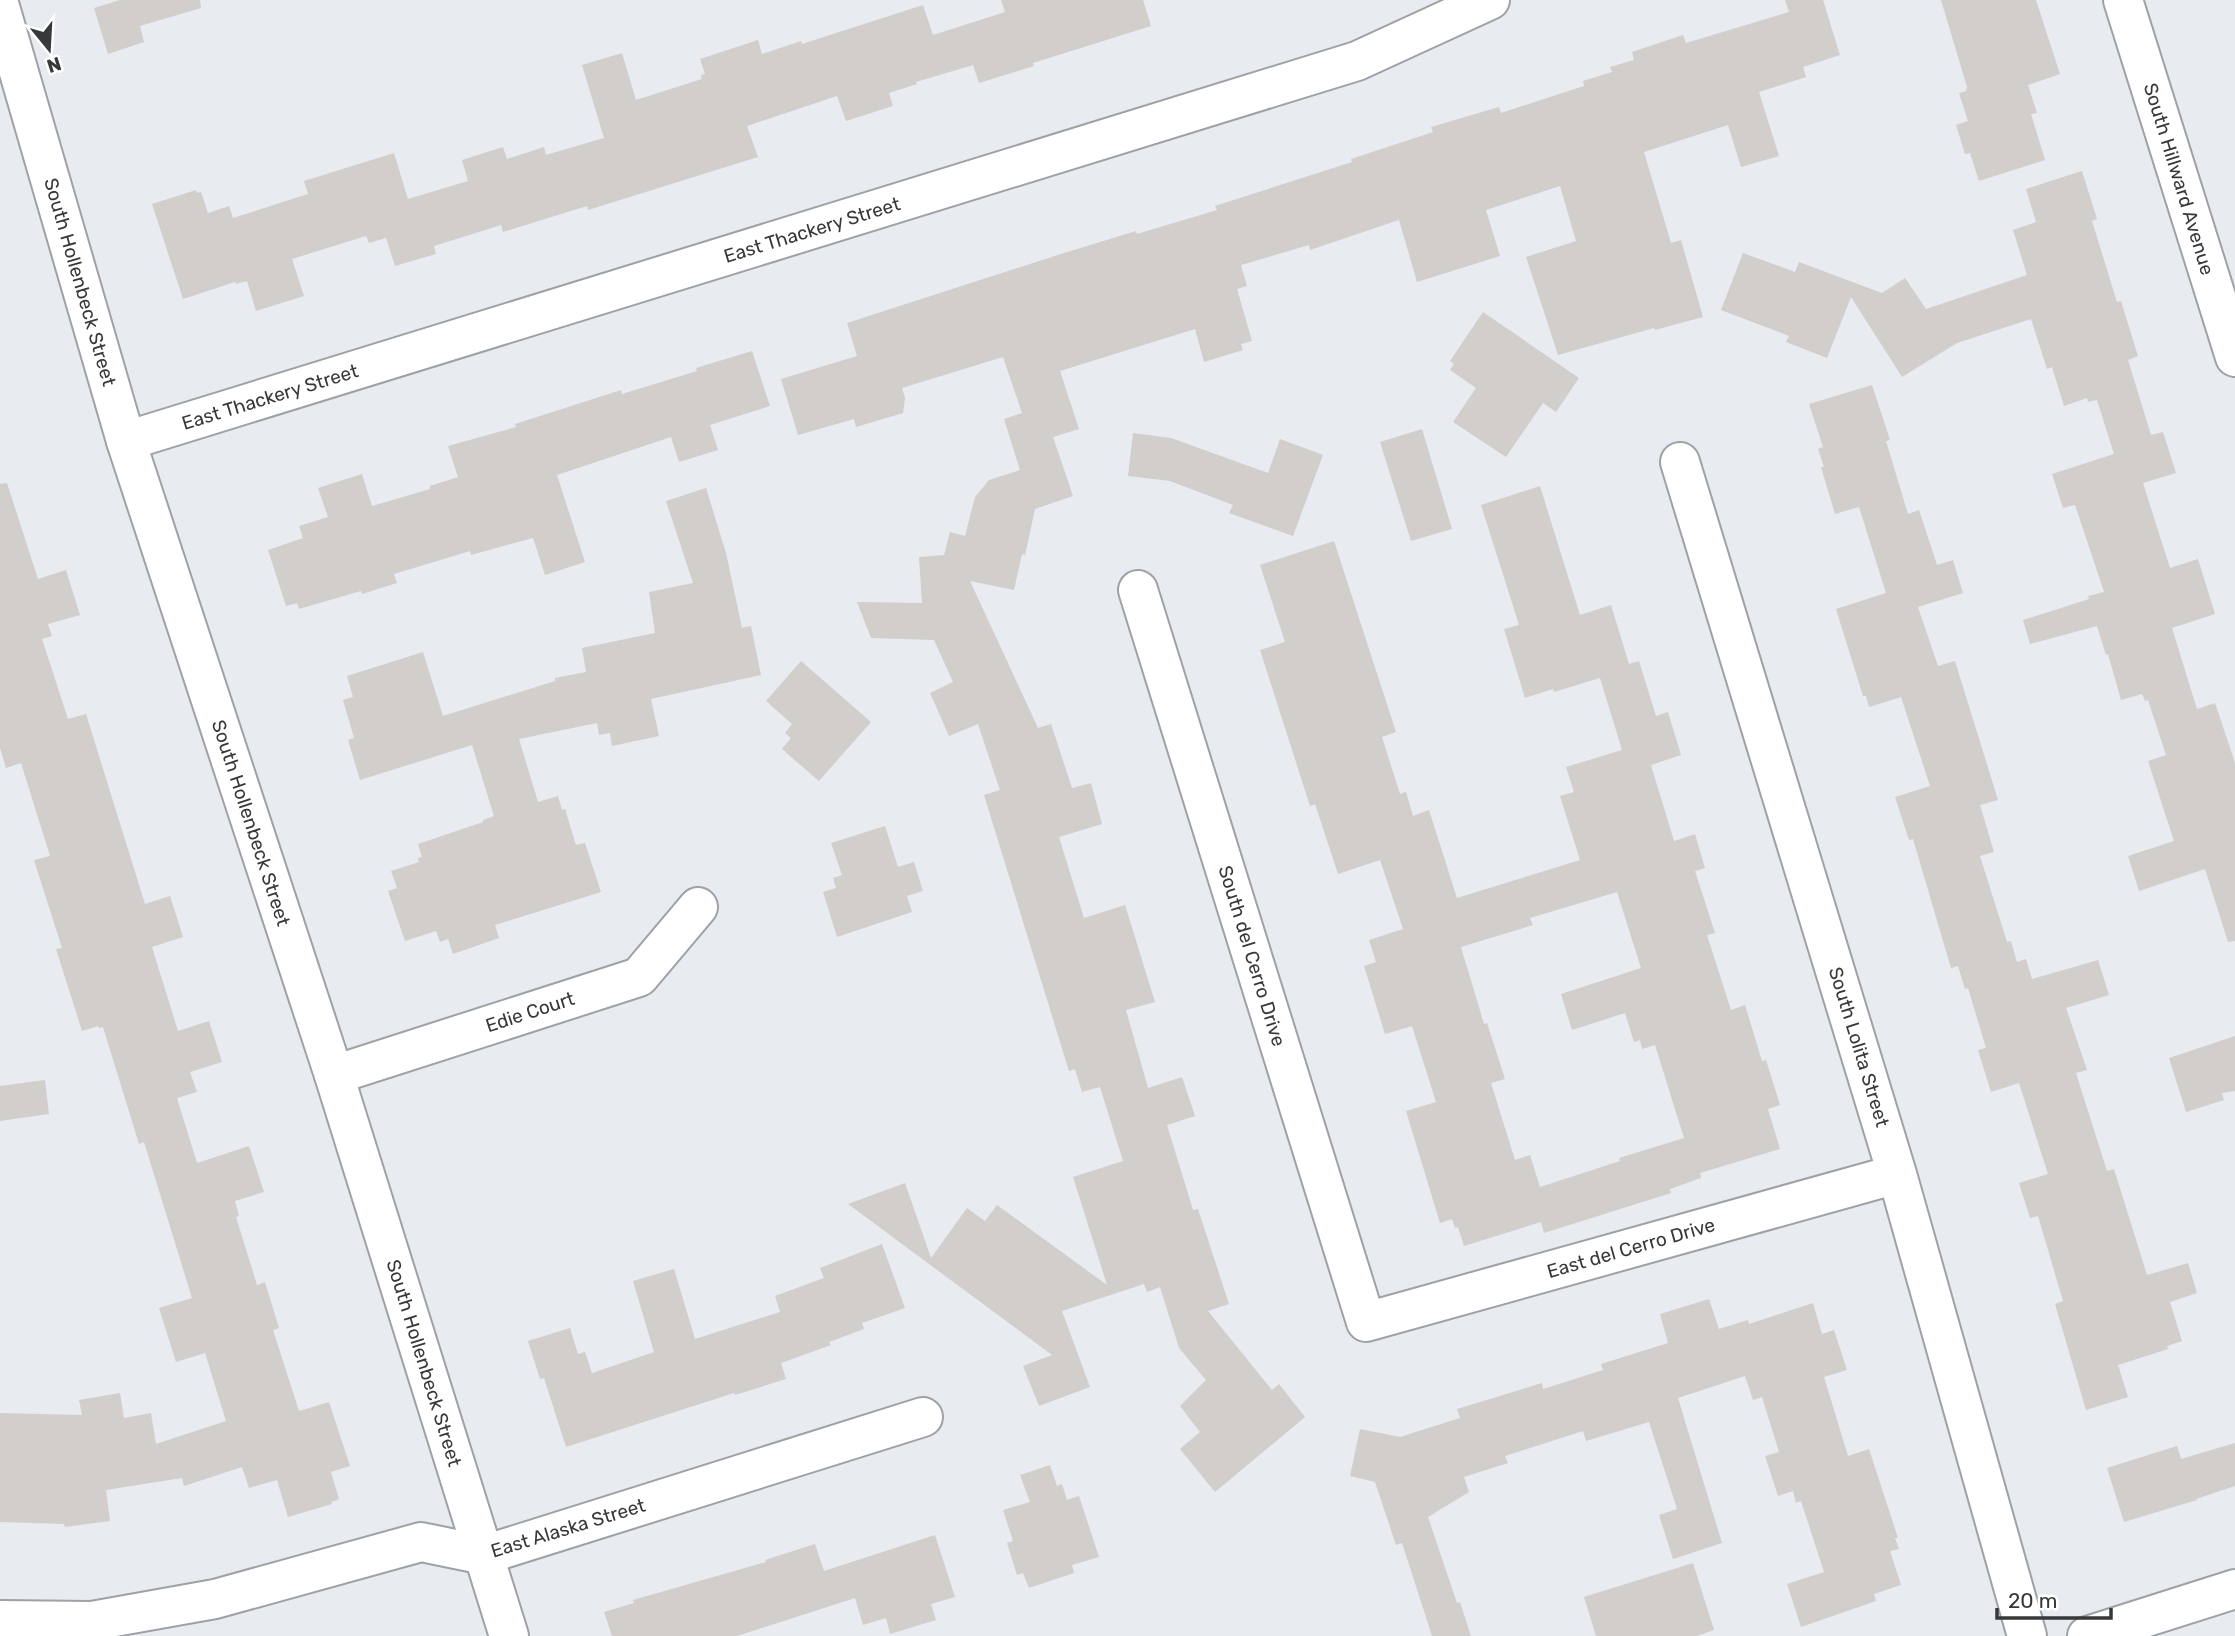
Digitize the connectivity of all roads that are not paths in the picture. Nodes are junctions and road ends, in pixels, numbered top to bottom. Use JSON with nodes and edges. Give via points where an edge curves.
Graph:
{"nodes":[{"id":1,"x":1490,"y":0,"type":"edge"},
{"id":2,"x":2123,"y":0,"type":"edge"},
{"id":3,"x":0,"y":7,"type":"edge"},
{"id":4,"x":2235,"y":357,"type":"edge"},
{"id":5,"x":126,"y":441,"type":"junction"},
{"id":6,"x":1681,"y":462,"type":"dead end"},
{"id":7,"x":1138,"y":590,"type":"dead end"},
{"id":8,"x":698,"y":907,"type":"dead end"},
{"id":9,"x":334,"y":1075,"type":"junction"},
{"id":10,"x":1897,"y":1174,"type":"junction"},
{"id":11,"x":1366,"y":1322,"type":"joint"},
{"id":12,"x":923,"y":1417,"type":"dead end"},
{"id":13,"x":484,"y":1555,"type":"junction"},
{"id":14,"x":2235,"y":1589,"type":"edge"},
{"id":15,"x":0,"y":1620,"type":"edge"},
{"id":16,"x":509,"y":1636,"type":"edge"},
{"id":17,"x":2026,"y":1636,"type":"edge"},
{"id":18,"x":2087,"y":1636,"type":"edge"}],
"edges":[{"from":1,"to":5,"type":"street","name":"East Thackery Street","via":[[1357,61]]},
{"from":2,"to":4,"type":"street","name":"South Hillward Avenue"},
{"from":3,"to":5,"type":"street","name":"South Hollenbeck Street"},
{"from":5,"to":9,"type":"street","name":"South Hollenbeck Street"},
{"from":6,"to":10,"type":"street","name":"South Lolita Street"},
{"from":7,"to":11,"type":"street","name":"South del Cerro Drive"},
{"from":8,"to":9,"type":"street","name":"Edie Court","via":[[639,977]]},
{"from":9,"to":13,"type":"street","name":"South Hollenbeck Street"},
{"from":10,"to":11,"type":"street","name":"East del Cerro Drive"},
{"from":10,"to":17,"type":"street","name":"South Lolita Street"},
{"from":12,"to":13,"type":"street","name":"East Alaska Street"},
{"from":13,"to":15,"type":"street","name":"East Alaska Street","via":[[421,1542],[215,1599],[92,1621]]},
{"from":13,"to":16,"type":"street","name":"South Hollenbeck Street"},
{"from":14,"to":18,"type":"street"}]}
